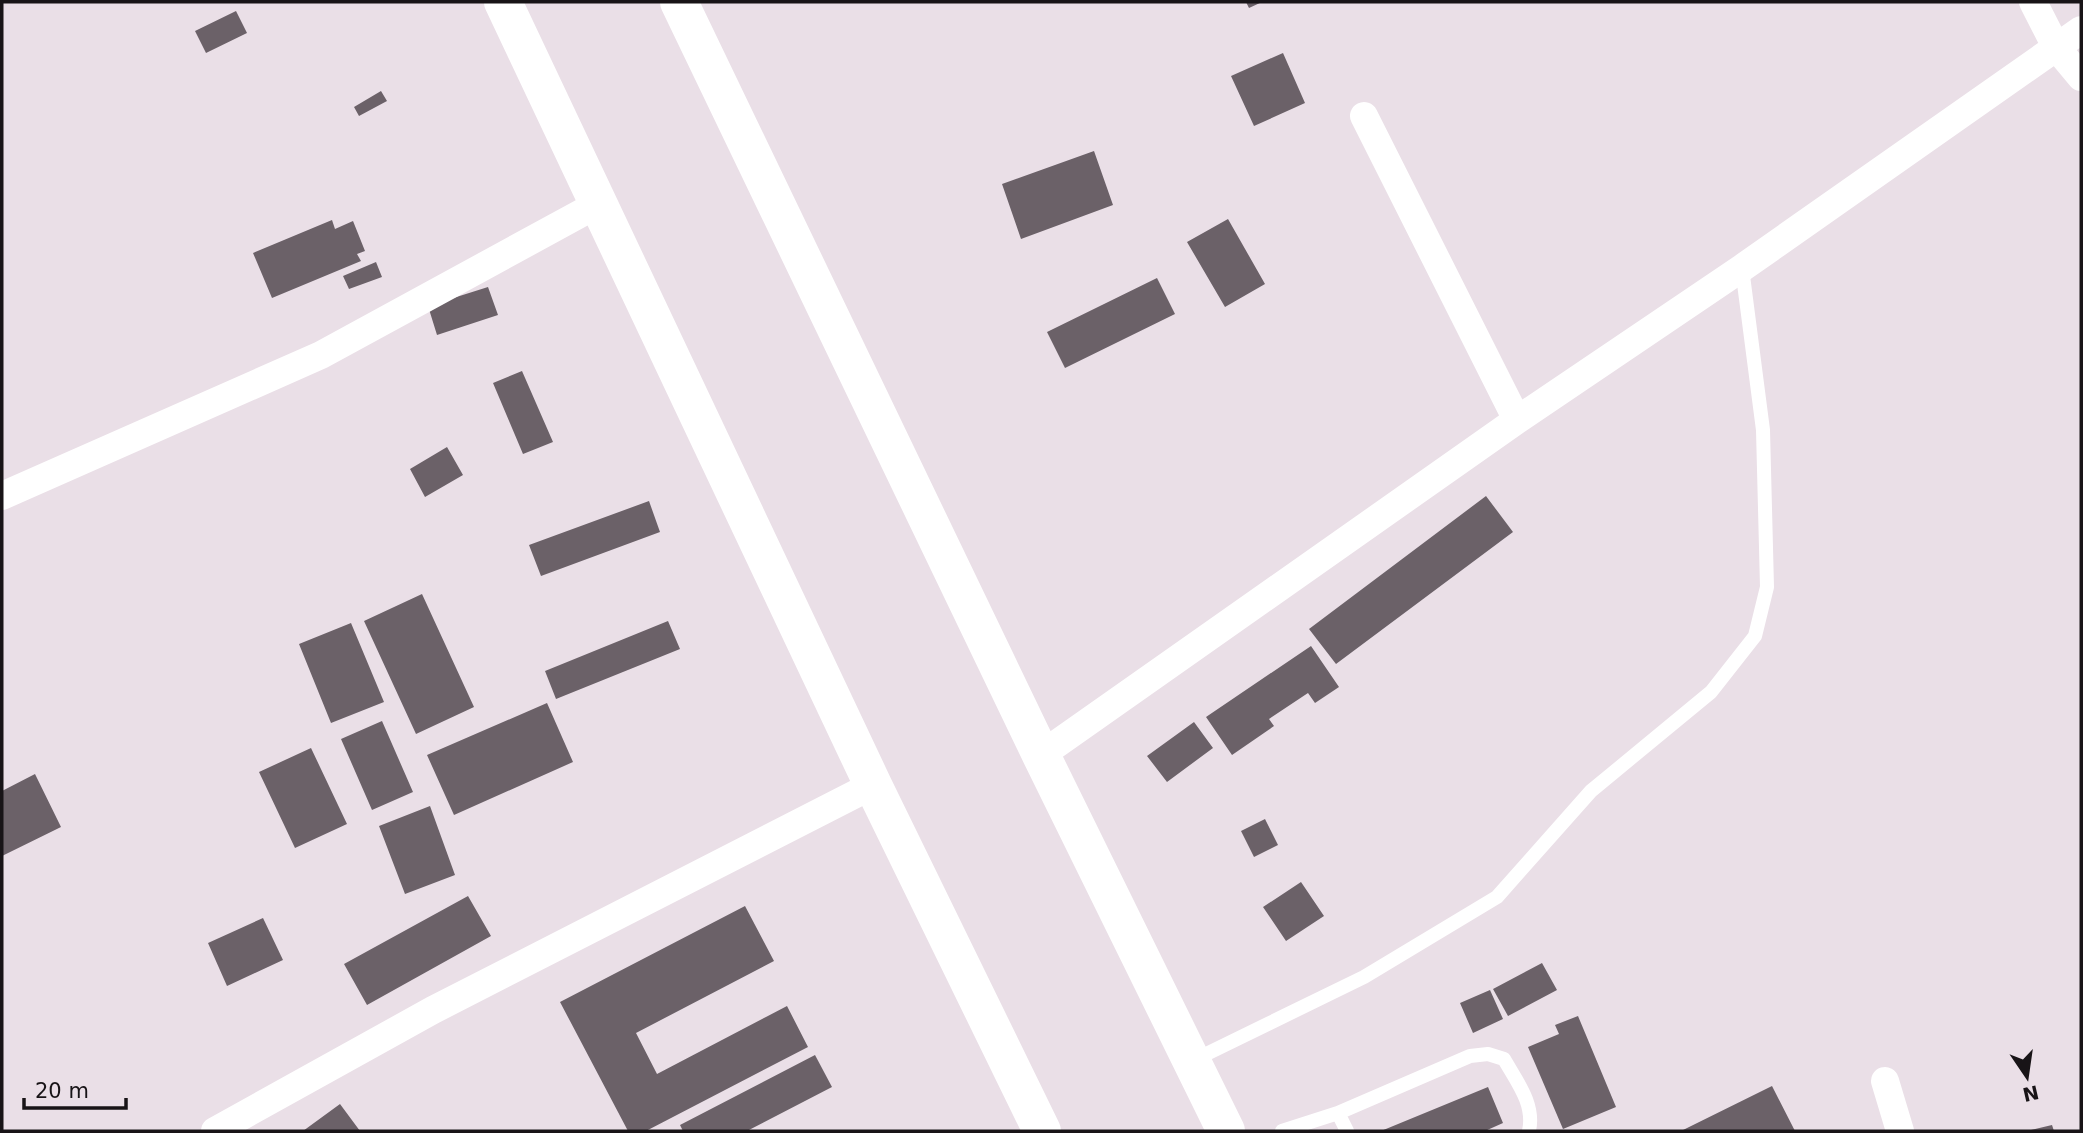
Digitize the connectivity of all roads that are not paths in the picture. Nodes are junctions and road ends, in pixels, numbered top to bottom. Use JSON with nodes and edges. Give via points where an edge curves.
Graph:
{"nodes":[{"id":1,"x":503,"y":2,"type":"edge"},
{"id":2,"x":679,"y":2,"type":"edge"},
{"id":3,"x":2033,"y":2,"type":"edge"},
{"id":4,"x":2081,"y":30,"type":"edge"},
{"id":5,"x":2056,"y":47,"type":"junction"},
{"id":6,"x":2081,"y":78,"type":"edge"},
{"id":7,"x":1364,"y":116,"type":"dead end"},
{"id":8,"x":598,"y":204,"type":"junction"},
{"id":9,"x":1742,"y":268,"type":"junction"},
{"id":10,"x":1517,"y":420,"type":"junction"},
{"id":11,"x":2,"y":496,"type":"edge"},
{"id":12,"x":1041,"y":755,"type":"junction"},
{"id":13,"x":873,"y":785,"type":"junction"},
{"id":14,"x":1191,"y":1061,"type":"junction"},
{"id":15,"x":1885,"y":1082,"type":"dead end"},
{"id":16,"x":1338,"y":1113,"type":"junction"},
{"id":17,"x":215,"y":1131,"type":"edge"},
{"id":18,"x":1042,"y":1131,"type":"edge"},
{"id":19,"x":1226,"y":1131,"type":"edge"},
{"id":20,"x":1282,"y":1131,"type":"edge"},
{"id":21,"x":1346,"y":1131,"type":"edge"},
{"id":22,"x":1529,"y":1131,"type":"edge"},
{"id":23,"x":1900,"y":1131,"type":"edge"}],
"edges":[{"from":1,"to":8,"type":"highway"},
{"from":2,"to":12,"type":"highway"},
{"from":3,"to":5,"type":"street"},
{"from":4,"to":5,"type":"street"},
{"from":5,"to":6,"type":"street"},
{"from":5,"to":9,"type":"street"},
{"from":7,"to":10,"type":"street"},
{"from":8,"to":11,"type":"street","via":[[321,355]]},
{"from":8,"to":13,"type":"highway"},
{"from":9,"to":10,"type":"street"},
{"from":9,"to":14,"type":"lane","via":[[1763,430],[1767,587],[1755,636],[1711,692],[1591,791],[1497,897],[1364,977]]},
{"from":10,"to":12,"type":"street"},
{"from":12,"to":14,"type":"highway"},
{"from":13,"to":17,"type":"street","via":[[433,1010]]},
{"from":13,"to":18,"type":"highway"},
{"from":14,"to":19,"type":"highway"},
{"from":15,"to":23,"type":"street"},
{"from":16,"to":20,"type":"lane"},
{"from":16,"to":21,"type":"lane"},
{"from":16,"to":22,"type":"lane","via":[[1470,1056],[1488,1054],[1504,1059],[1527,1099]]}]}
